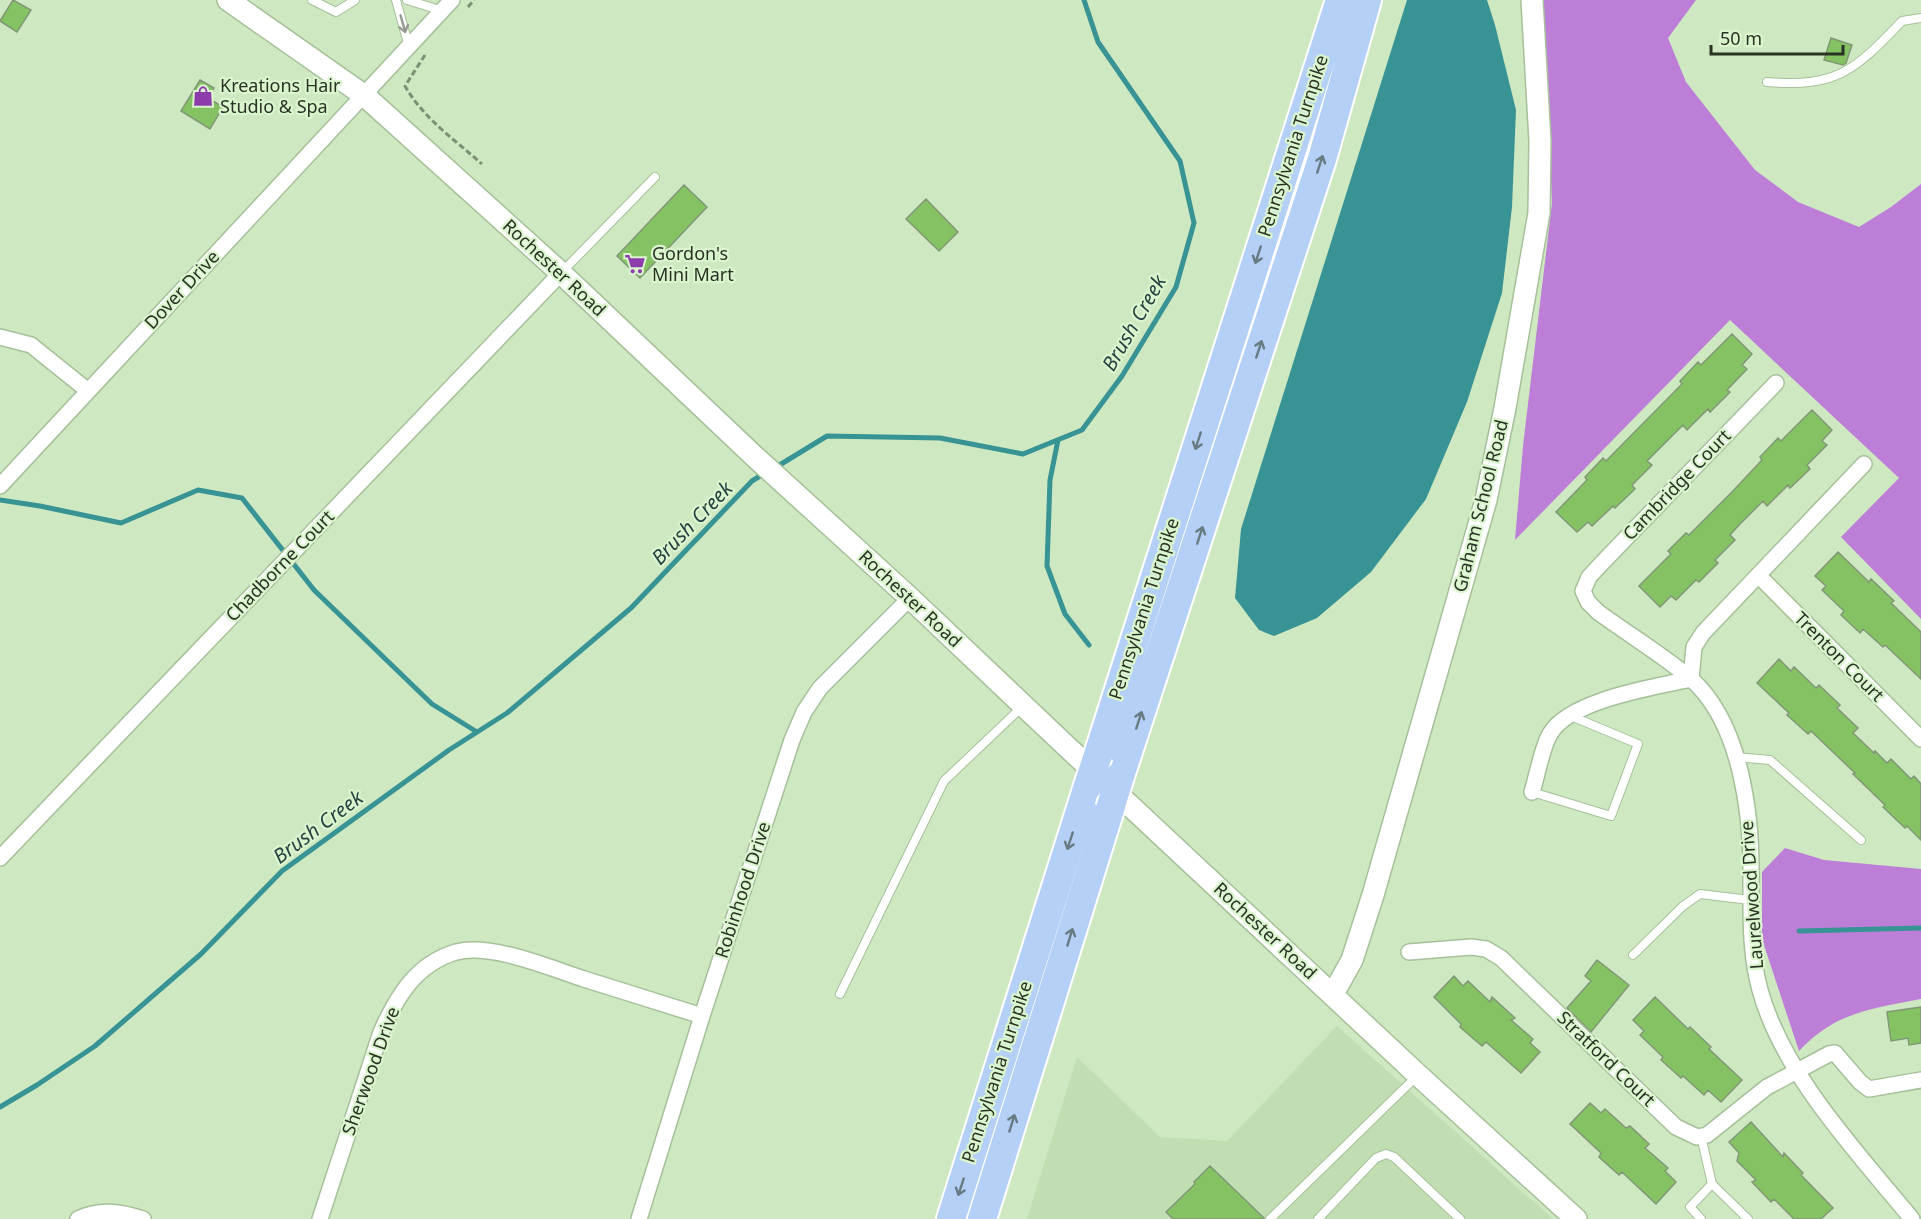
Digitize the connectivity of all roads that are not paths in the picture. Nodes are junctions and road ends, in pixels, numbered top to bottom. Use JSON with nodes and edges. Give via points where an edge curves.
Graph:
{"nodes":[{"id":1,"x":228,"y":0,"type":"edge"},
{"id":2,"x":312,"y":0,"type":"edge"},
{"id":3,"x":355,"y":0,"type":"edge"},
{"id":4,"x":396,"y":0,"type":"edge"},
{"id":5,"x":407,"y":0,"type":"edge"},
{"id":6,"x":1340,"y":0,"type":"edge"},
{"id":7,"x":1367,"y":0,"type":"edge"},
{"id":8,"x":1532,"y":0,"type":"edge"},
{"id":9,"x":448,"y":5,"type":"edge"},
{"id":10,"x":1921,"y":18,"type":"edge"},
{"id":11,"x":409,"y":47,"type":"junction"},
{"id":12,"x":1767,"y":82,"type":"dead end"},
{"id":13,"x":365,"y":96,"type":"junction"},
{"id":14,"x":655,"y":177,"type":"dead end"},
{"id":15,"x":561,"y":273,"type":"junction"},
{"id":16,"x":0,"y":337,"type":"edge"},
{"id":17,"x":1776,"y":383,"type":"dead end"},
{"id":18,"x":87,"y":390,"type":"junction"},
{"id":19,"x":1864,"y":464,"type":"dead end"},
{"id":20,"x":0,"y":486,"type":"edge"},
{"id":21,"x":1758,"y":575,"type":"junction"},
{"id":22,"x":1582,"y":591,"type":"joint"},
{"id":23,"x":910,"y":598,"type":"junction"},
{"id":24,"x":1691,"y":679,"type":"junction"},
{"id":25,"x":1023,"y":706,"type":"junction"},
{"id":26,"x":1569,"y":715,"type":"junction"},
{"id":27,"x":1921,"y":739,"type":"edge"},
{"id":28,"x":1736,"y":757,"type":"junction"},
{"id":29,"x":1532,"y":792,"type":"joint"},
{"id":30,"x":1861,"y":840,"type":"dead end"},
{"id":31,"x":0,"y":858,"type":"edge"},
{"id":32,"x":1750,"y":900,"type":"junction"},
{"id":33,"x":1409,"y":952,"type":"dead end"},
{"id":34,"x":1633,"y":955,"type":"dead end"},
{"id":35,"x":840,"y":994,"type":"dead end"},
{"id":36,"x":1333,"y":994,"type":"junction"},
{"id":37,"x":702,"y":1016,"type":"junction"},
{"id":38,"x":1797,"y":1072,"type":"junction"},
{"id":39,"x":1418,"y":1075,"type":"junction"},
{"id":40,"x":1921,"y":1080,"type":"edge"},
{"id":41,"x":1701,"y":1136,"type":"junction"},
{"id":42,"x":1712,"y":1184,"type":"junction"},
{"id":43,"x":78,"y":1219,"type":"edge"},
{"id":44,"x":143,"y":1219,"type":"edge"},
{"id":45,"x":321,"y":1219,"type":"edge"},
{"id":46,"x":639,"y":1219,"type":"edge"},
{"id":47,"x":951,"y":1219,"type":"edge"},
{"id":48,"x":982,"y":1219,"type":"edge"},
{"id":49,"x":1270,"y":1219,"type":"edge"},
{"id":50,"x":1318,"y":1219,"type":"edge"},
{"id":51,"x":1460,"y":1219,"type":"edge"},
{"id":52,"x":1576,"y":1219,"type":"edge"},
{"id":53,"x":1701,"y":1219,"type":"edge"},
{"id":54,"x":1748,"y":1219,"type":"edge"},
{"id":55,"x":1912,"y":1219,"type":"edge"}],
"edges":[{"from":1,"to":13,"type":"street","name":"Rochester Road"},
{"from":2,"to":3,"type":"lane","via":[[336,12]]},
{"from":4,"to":11,"type":"lane","one_way":true},
{"from":5,"to":9,"type":"lane"},
{"from":6,"to":47,"type":"highway","name":"Pennsylvania Turnpike","one_way":true,"bridge":true},
{"from":48,"to":7,"type":"highway","name":"Pennsylvania Turnpike","one_way":true,"bridge":true,"via":[[1120,776],[1322,159]]},
{"from":8,"to":36,"type":"street","name":"Graham School Road","via":[[1540,141],[1539,213],[1505,408],[1486,500],[1373,895],[1352,960]]},
{"from":9,"to":11,"type":"street","name":"Dover Drive"},
{"from":10,"to":12,"type":"lane","via":[[1902,21],[1874,51],[1840,74],[1796,84]]},
{"from":11,"to":13,"type":"street","name":"Dover Drive"},
{"from":13,"to":15,"type":"street","name":"Rochester Road"},
{"from":13,"to":18,"type":"street","name":"Dover Drive"},
{"from":14,"to":15,"type":"lane"},
{"from":15,"to":23,"type":"street","name":"Rochester Road"},
{"from":15,"to":31,"type":"street","name":"Chadborne Court"},
{"from":16,"to":18,"type":"street","via":[[31,345]]},
{"from":17,"to":22,"type":"street","name":"Cambridge Court","via":[[1601,564]]},
{"from":18,"to":20,"type":"street","name":"Dover Drive"},
{"from":19,"to":21,"type":"street"},
{"from":21,"to":24,"type":"street","via":[[1703,633],[1694,647]]},
{"from":21,"to":27,"type":"street","name":"Trenton Court"},
{"from":22,"to":24,"type":"street","name":"Laurelwood Drive","via":[[1598,612]]},
{"from":23,"to":25,"type":"street","name":"Rochester Road"},
{"from":23,"to":37,"type":"street","name":"Robinhood Drive","via":[[820,688],[804,712]]},
{"from":24,"to":26,"type":"street","via":[[1622,693]]},
{"from":24,"to":28,"type":"street","name":"Laurelwood Drive","via":[[1718,710]]},
{"from":25,"to":35,"type":"lane","via":[[944,781]]},
{"from":25,"to":36,"type":"street","name":"Rochester Road"},
{"from":26,"to":29,"type":"street","via":[[1549,734]]},
{"from":26,"to":29,"type":"lane","via":[[1638,744],[1611,816]]},
{"from":28,"to":30,"type":"lane","via":[[1770,760]]},
{"from":28,"to":32,"type":"street","name":"Laurelwood Drive","via":[[1748,820]]},
{"from":32,"to":34,"type":"lane","via":[[1700,894]]},
{"from":32,"to":38,"type":"street","name":"Laurelwood Drive","via":[[1753,958],[1760,990]]},
{"from":33,"to":41,"type":"street","name":"Stratford Court","via":[[1472,947],[1486,949],[1501,958],[1676,1127]]},
{"from":36,"to":39,"type":"street","name":"Rochester Road"},
{"from":37,"to":45,"type":"street","name":"Sherwood Drive","via":[[503,953],[459,952],[440,958],[421,970],[392,1007]]},
{"from":37,"to":46,"type":"street","name":"Robinhood Drive"},
{"from":38,"to":40,"type":"street","via":[[1835,1053],[1869,1089]]},
{"from":38,"to":41,"type":"street","via":[[1767,1087]]},
{"from":38,"to":55,"type":"street","name":"Laurelwood Drive"},
{"from":39,"to":49,"type":"lane"},
{"from":39,"to":52,"type":"street","name":"Rochester Road"},
{"from":41,"to":42,"type":"lane"},
{"from":42,"to":53,"type":"lane","via":[[1690,1207]]},
{"from":42,"to":54,"type":"lane"},
{"from":43,"to":44,"type":"street","via":[[100,1212],[120,1212]]},
{"from":50,"to":51,"type":"lane","via":[[1376,1158],[1386,1154],[1394,1157]]}]}
